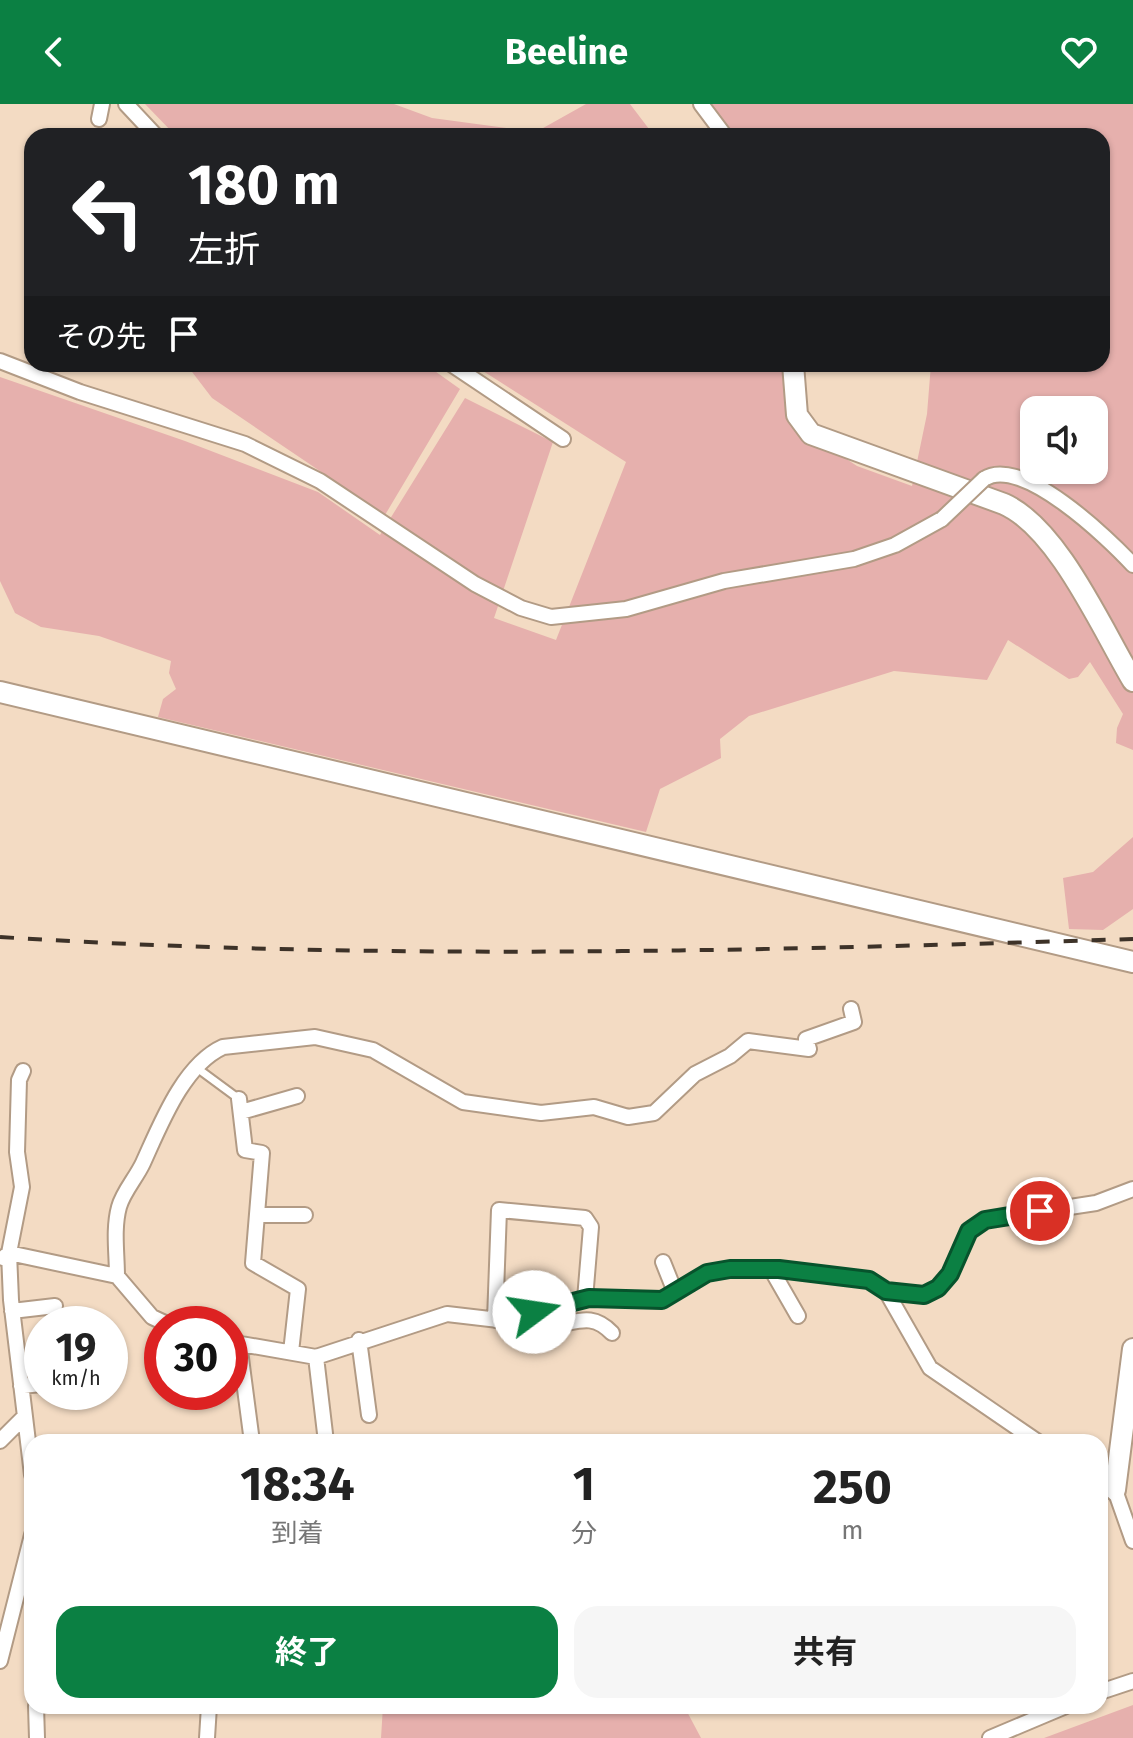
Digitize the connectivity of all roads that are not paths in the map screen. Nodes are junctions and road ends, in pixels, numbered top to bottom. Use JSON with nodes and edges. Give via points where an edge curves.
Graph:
{"nodes":[{"id":1,"x":126,"y":104,"type":"edge"},
{"id":2,"x":701,"y":104,"type":"edge"},
{"id":3,"x":148,"y":128,"type":"edge"},
{"id":4,"x":719,"y":128,"type":"edge"},
{"id":5,"x":0,"y":361,"type":"edge"},
{"id":6,"x":24,"y":370,"type":"edge"},
{"id":7,"x":28,"y":372,"type":"edge"},
{"id":8,"x":463,"y":372,"type":"edge"},
{"id":9,"x":794,"y":372,"type":"edge"},
{"id":10,"x":563,"y":439,"type":"dead end"},
{"id":11,"x":1133,"y":565,"type":"edge"},
{"id":12,"x":1133,"y":681,"type":"edge"},
{"id":13,"x":0,"y":692,"type":"edge"},
{"id":14,"x":1133,"y":962,"type":"edge"},
{"id":15,"x":851,"y":1009,"type":"dead end"},
{"id":16,"x":197,"y":1068,"type":"junction"},
{"id":17,"x":23,"y":1071,"type":"dead end"},
{"id":18,"x":297,"y":1096,"type":"dead end"},
{"id":19,"x":240,"y":1105,"type":"junction"},
{"id":20,"x":1133,"y":1189,"type":"edge"},
{"id":21,"x":257,"y":1215,"type":"junction"},
{"id":22,"x":305,"y":1215,"type":"dead end"},
{"id":23,"x":5,"y":1257,"type":"edge"},
{"id":24,"x":663,"y":1262,"type":"dead end"},
{"id":25,"x":771,"y":1269,"type":"junction"},
{"id":26,"x":117,"y":1276,"type":"junction"},
{"id":27,"x":886,"y":1291,"type":"junction"},
{"id":28,"x":675,"y":1292,"type":"junction"},
{"id":29,"x":585,"y":1299,"type":"junction"},
{"id":30,"x":144,"y":1308,"type":"edge"},
{"id":31,"x":24,"y":1310,"type":"edge"},
{"id":32,"x":12,"y":1311,"type":"junction"},
{"id":33,"x":798,"y":1316,"type":"dead end"},
{"id":34,"x":501,"y":1320,"type":"junction"},
{"id":35,"x":612,"y":1333,"type":"dead end"},
{"id":36,"x":359,"y":1340,"type":"junction"},
{"id":37,"x":248,"y":1344,"type":"edge"},
{"id":38,"x":1133,"y":1349,"type":"edge"},
{"id":39,"x":291,"y":1352,"type":"junction"},
{"id":40,"x":316,"y":1357,"type":"junction"},
{"id":41,"x":21,"y":1386,"type":"junction"},
{"id":42,"x":24,"y":1386,"type":"edge"},
{"id":43,"x":1130,"y":1391,"type":"edge"},
{"id":44,"x":246,"y":1410,"type":"edge"},
{"id":45,"x":369,"y":1415,"type":"dead end"},
{"id":46,"x":24,"y":1417,"type":"junction"},
{"id":47,"x":27,"y":1434,"type":"edge"},
{"id":48,"x":251,"y":1434,"type":"edge"},
{"id":49,"x":325,"y":1434,"type":"edge"},
{"id":50,"x":1026,"y":1434,"type":"edge"},
{"id":51,"x":0,"y":1441,"type":"edge"},
{"id":52,"x":1127,"y":1449,"type":"edge"},
{"id":53,"x":1108,"y":1486,"type":"edge"},
{"id":54,"x":1133,"y":1541,"type":"edge"},
{"id":55,"x":24,"y":1578,"type":"edge"},
{"id":56,"x":18,"y":1592,"type":"junction"},
{"id":57,"x":0,"y":1611,"type":"edge"},
{"id":58,"x":0,"y":1661,"type":"edge"},
{"id":59,"x":1133,"y":1681,"type":"edge"},
{"id":60,"x":1108,"y":1689,"type":"edge"},
{"id":61,"x":36,"y":1714,"type":"edge"},
{"id":62,"x":208,"y":1714,"type":"edge"},
{"id":63,"x":1047,"y":1714,"type":"edge"},
{"id":64,"x":37,"y":1738,"type":"edge"},
{"id":65,"x":207,"y":1738,"type":"edge"},
{"id":66,"x":990,"y":1738,"type":"edge"}],
"edges":[{"from":1,"to":3,"type":"street"},
{"from":2,"to":4,"type":"street"},
{"from":5,"to":6,"type":"street","bridge":true},
{"from":7,"to":11,"type":"street","bridge":true,"via":[[245,444],[320,481],[475,584],[551,617],[626,609],[724,581],[854,559],[895,545],[942,519],[991,474],[1023,479],[1045,492],[1101,531]]},
{"from":8,"to":10,"type":"street"},
{"from":9,"to":12,"type":"street","via":[[797,415],[811,434],[1004,504],[1033,521],[1052,543]]},
{"from":13,"to":14,"type":"street"},
{"from":15,"to":16,"type":"street","via":[[854,1022],[806,1039],[809,1049],[748,1041],[695,1074],[654,1113],[628,1117],[594,1107],[541,1113],[463,1102],[373,1050],[315,1037],[223,1047]]},
{"from":16,"to":19,"type":"lane"},
{"from":16,"to":26,"type":"street","via":[[162,1117],[119,1204]]},
{"from":17,"to":23,"type":"street","via":[[17,1152],[22,1187]]},
{"from":18,"to":19,"type":"street"},
{"from":19,"to":21,"type":"street","via":[[245,1150],[262,1153]]},
{"from":20,"to":27,"type":"street","via":[[1096,1203],[985,1220],[969,1231],[938,1288],[924,1295]]},
{"from":21,"to":22,"type":"street"},
{"from":21,"to":39,"type":"street","via":[[253,1263],[298,1289]]},
{"from":23,"to":26,"type":"street"},
{"from":23,"to":32,"type":"street"},
{"from":24,"to":28,"type":"street"},
{"from":25,"to":27,"type":"street","via":[[869,1280]]},
{"from":25,"to":28,"type":"street","via":[[707,1273]]},
{"from":25,"to":33,"type":"street"},
{"from":26,"to":30,"type":"street"},
{"from":27,"to":50,"type":"street","via":[[930,1368]]},
{"from":28,"to":29,"type":"street","via":[[644,1302]]},
{"from":29,"to":34,"type":"street"},
{"from":29,"to":34,"type":"street","via":[[591,1227],[585,1218],[499,1210]]},
{"from":31,"to":32,"type":"street"},
{"from":32,"to":41,"type":"street"},
{"from":34,"to":35,"type":"street","via":[[545,1326],[587,1317],[601,1321]]},
{"from":34,"to":36,"type":"street","via":[[447,1314]]},
{"from":36,"to":40,"type":"street"},
{"from":36,"to":45,"type":"street"},
{"from":37,"to":39,"type":"street"},
{"from":38,"to":43,"type":"street"},
{"from":39,"to":40,"type":"street"},
{"from":40,"to":49,"type":"street"},
{"from":41,"to":42,"type":"street"},
{"from":41,"to":46,"type":"street"},
{"from":43,"to":52,"type":"street"},
{"from":44,"to":48,"type":"street"},
{"from":46,"to":47,"type":"street"},
{"from":46,"to":51,"type":"street"},
{"from":52,"to":53,"type":"street"},
{"from":53,"to":54,"type":"street"},
{"from":55,"to":56,"type":"street"},
{"from":56,"to":57,"type":"street"},
{"from":56,"to":58,"type":"street"},
{"from":59,"to":60,"type":"street"},
{"from":61,"to":64,"type":"street"},
{"from":62,"to":65,"type":"street"},
{"from":63,"to":66,"type":"street"}]}
